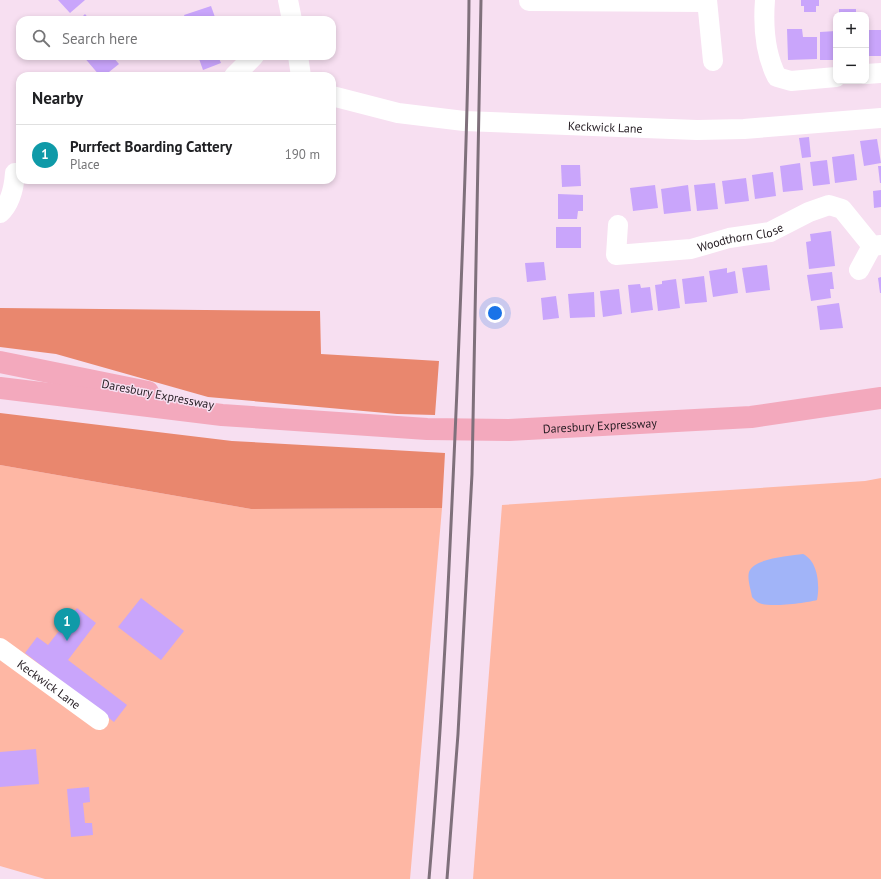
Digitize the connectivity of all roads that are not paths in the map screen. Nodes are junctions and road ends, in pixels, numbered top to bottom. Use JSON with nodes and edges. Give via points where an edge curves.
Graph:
{"nodes":[{"id":1,"x":765,"y":0,"type":"edge"},
{"id":2,"x":529,"y":1,"type":"edge"},
{"id":3,"x":707,"y":1,"type":"edge"},
{"id":4,"x":250,"y":60,"type":"edge"},
{"id":5,"x":299,"y":60,"type":"edge"},
{"id":6,"x":713,"y":61,"type":"dead end"},
{"id":7,"x":238,"y":72,"type":"edge"},
{"id":8,"x":300,"y":72,"type":"edge"},
{"id":9,"x":833,"y":77,"type":"edge"},
{"id":10,"x":336,"y":97,"type":"edge"},
{"id":11,"x":881,"y":118,"type":"edge"},
{"id":12,"x":12,"y":172,"type":"edge"},
{"id":13,"x":0,"y":213,"type":"edge"},
{"id":14,"x":618,"y":225,"type":"dead end"},
{"id":15,"x":877,"y":245,"type":"edge"},
{"id":16,"x":859,"y":270,"type":"dead end"},
{"id":17,"x":0,"y":362,"type":"edge"},
{"id":18,"x":0,"y":388,"type":"edge"},
{"id":19,"x":881,"y":398,"type":"edge"},
{"id":20,"x":317,"y":422,"type":"junction"},
{"id":21,"x":0,"y":648,"type":"edge"},
{"id":22,"x":99,"y":720,"type":"dead end"}],
"edges":[{"from":1,"to":9,"type":"street","via":[[763,21],[769,62],[777,77],[791,81]]},
{"from":2,"to":3,"type":"street"},
{"from":3,"to":6,"type":"street"},
{"from":4,"to":7,"type":"street"},
{"from":5,"to":8,"type":"street"},
{"from":10,"to":11,"type":"street","name":"Keckwick Lane","via":[[398,113],[464,120],[697,130],[744,129]]},
{"from":12,"to":13,"type":"street","via":[[14,186],[7,207]]},
{"from":14,"to":15,"type":"street","name":"Woodthorn Close","via":[[616,255],[691,249],[729,238],[770,232],[829,205],[842,208]]},
{"from":15,"to":16,"type":"street","name":"Woodthorn Close"},
{"from":17,"to":20,"type":"main road","name":"Daresbury Expressway"},
{"from":18,"to":20,"type":"main road","name":"Daresbury Expressway","via":[[222,415]]},
{"from":19,"to":20,"type":"main road","name":"Daresbury Expressway","via":[[751,416],[509,430],[427,429]]},
{"from":21,"to":22,"type":"street","name":"Keckwick Lane"}]}
